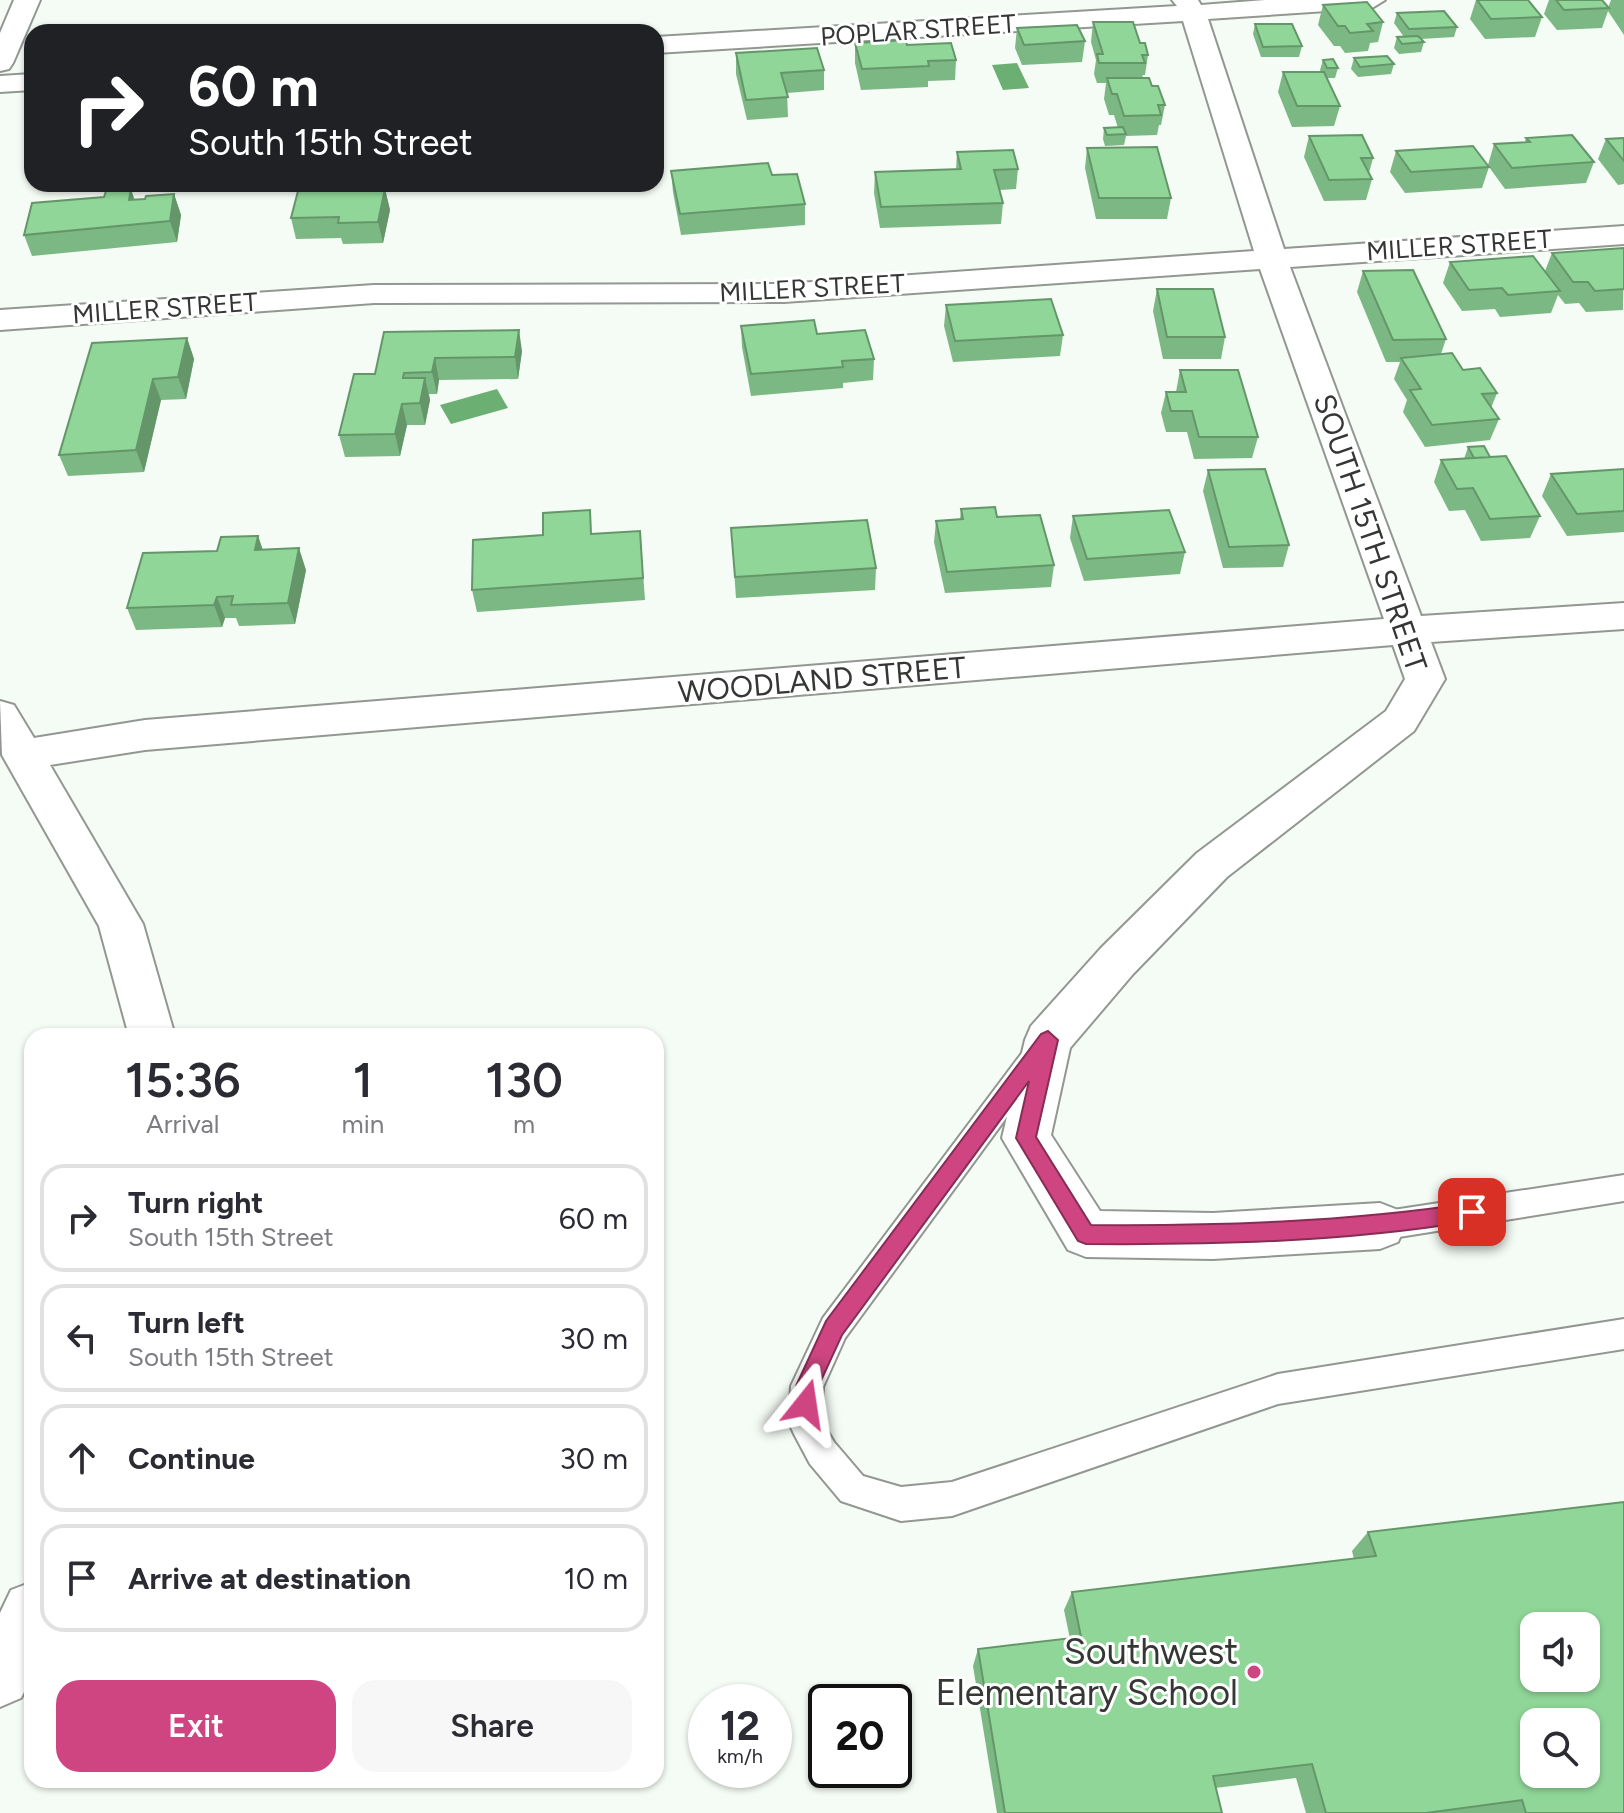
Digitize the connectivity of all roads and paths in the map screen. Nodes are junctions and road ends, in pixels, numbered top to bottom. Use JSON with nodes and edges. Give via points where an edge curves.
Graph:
{"nodes":[{"id":1,"x":1372,"y":0,"type":"edge"},
{"id":2,"x":1189,"y":5,"type":"edge"},
{"id":3,"x":16,"y":10,"type":"edge"},
{"id":4,"x":664,"y":45,"type":"edge"},
{"id":5,"x":0,"y":63,"type":"edge"},
{"id":6,"x":24,"y":82,"type":"edge"},
{"id":7,"x":0,"y":84,"type":"edge"},
{"id":8,"x":1624,"y":235,"type":"edge"},
{"id":9,"x":1271,"y":257,"type":"junction"},
{"id":10,"x":0,"y":320,"type":"edge"},
{"id":11,"x":1624,"y":616,"type":"edge"},
{"id":12,"x":1410,"y":630,"type":"junction"},
{"id":13,"x":0,"y":715,"type":"edge"},
{"id":14,"x":22,"y":755,"type":"junction"},
{"id":15,"x":150,"y":1028,"type":"edge"},
{"id":16,"x":1048,"y":1040,"type":"junction"},
{"id":17,"x":1624,"y":1188,"type":"edge"},
{"id":18,"x":1380,"y":1226,"type":"joint"},
{"id":19,"x":1624,"y":1334,"type":"edge"},
{"id":20,"x":24,"y":1628,"type":"edge"},
{"id":21,"x":0,"y":1677,"type":"edge"}],
"edges":[{"from":1,"to":2,"type":"street","name":"POPLAR STREET"},
{"from":2,"to":4,"type":"street","name":"POPLAR STREET","via":[[962,29]]},
{"from":2,"to":9,"type":"street","name":"SOUTH 15TH STREET"},
{"from":3,"to":5,"type":"street"},
{"from":6,"to":7,"type":"street"},
{"from":8,"to":9,"type":"street","name":"MILLER STREET"},
{"from":9,"to":10,"type":"street","name":"MILLER STREET","via":[[784,293],[374,294]]},
{"from":9,"to":12,"type":"street","name":"SOUTH 15TH STREET"},
{"from":11,"to":12,"type":"street","name":"WOODLAND STREET"},
{"from":12,"to":14,"type":"street","name":"WOODLAND STREET","via":[[145,735]]},
{"from":12,"to":16,"type":"street","name":"SOUTH 15TH STREET","via":[[1425,679],[1400,721],[1212,865]]},
{"from":13,"to":14,"type":"street"},
{"from":14,"to":15,"type":"street","via":[[121,924]]},
{"from":16,"to":18,"type":"street","name":"SOUTH 15TH STREET","via":[[1026,1138],[1086,1234],[1213,1236]]},
{"from":16,"to":19,"type":"lane","via":[[834,1328],[807,1386],[805,1423],[853,1489],[901,1504],[952,1499],[1278,1389]]},
{"from":17,"to":18,"type":"lane"},
{"from":20,"to":21,"type":"street"}]}
